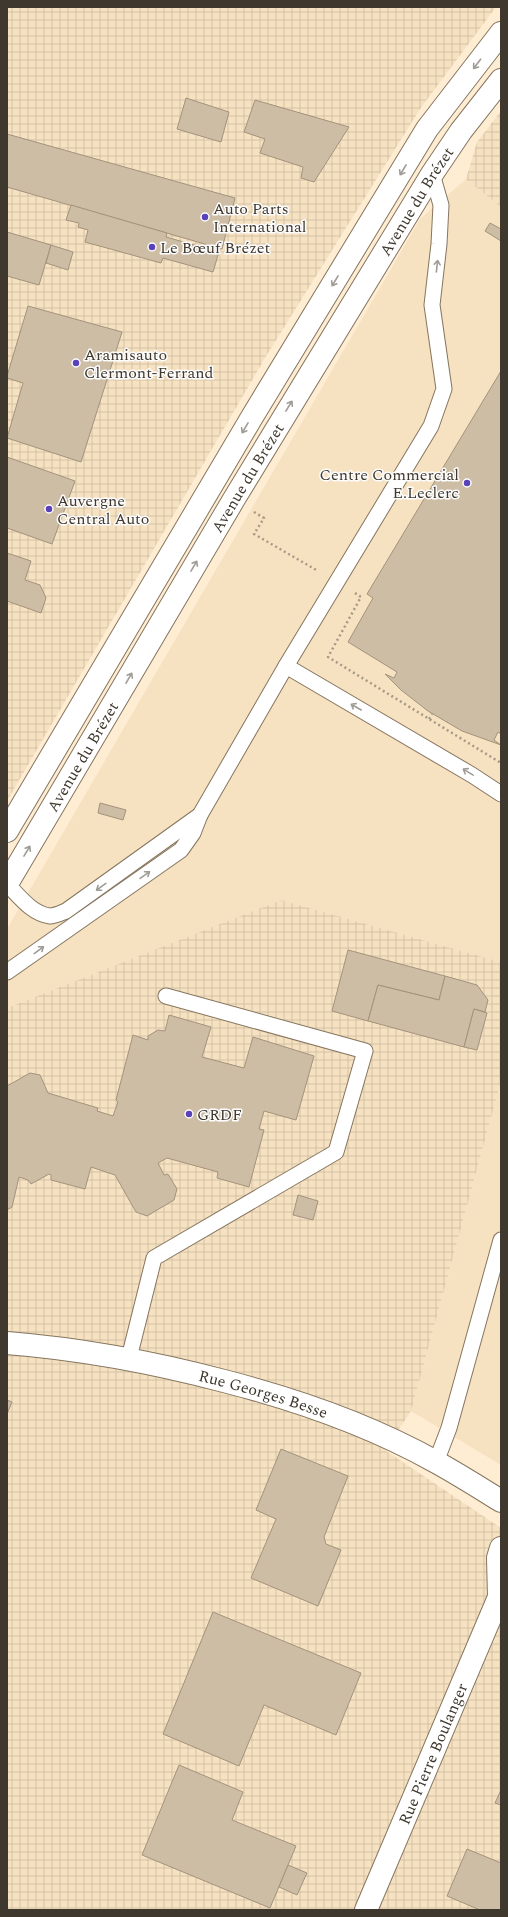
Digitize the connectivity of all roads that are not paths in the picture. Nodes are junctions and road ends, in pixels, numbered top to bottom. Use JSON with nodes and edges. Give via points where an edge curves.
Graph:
{"nodes":[{"id":1,"x":501,"y":33,"type":"edge"},
{"id":2,"x":501,"y":80,"type":"edge"},
{"id":3,"x":432,"y":174,"type":"junction"},
{"id":4,"x":286,"y":666,"type":"junction"},
{"id":5,"x":501,"y":794,"type":"edge"},
{"id":6,"x":200,"y":815,"type":"junction"},
{"id":7,"x":7,"y":831,"type":"edge"},
{"id":8,"x":7,"y":884,"type":"edge"},
{"id":9,"x":7,"y":972,"type":"edge"},
{"id":10,"x":166,"y":996,"type":"dead end"},
{"id":11,"x":501,"y":1240,"type":"edge"},
{"id":12,"x":7,"y":1343,"type":"edge"},
{"id":13,"x":128,"y":1358,"type":"junction"},
{"id":14,"x":436,"y":1462,"type":"junction"},
{"id":15,"x":501,"y":1501,"type":"edge"},
{"id":16,"x":501,"y":1548,"type":"edge"},
{"id":17,"x":500,"y":1596,"type":"edge"},
{"id":18,"x":366,"y":1910,"type":"edge"}],
"edges":[{"from":1,"to":7,"type":"street","name":"Avenue du Brézet","one_way":true,"via":[[428,130],[252,417]]},
{"from":2,"to":3,"type":"street","name":"Avenue du Brézet","via":[[461,131]]},
{"from":4,"to":3,"type":"lane","one_way":true,"via":[[431,426],[444,389],[432,304],[441,205]]},
{"from":8,"to":3,"type":"street","name":"Avenue du Brézet","one_way":true,"via":[[234,499]]},
{"from":5,"to":4,"type":"lane","one_way":true,"via":[[472,774]]},
{"from":4,"to":6,"type":"lane"},
{"from":6,"to":8,"type":"lane","one_way":true,"via":[[66,911],[51,916],[40,913],[31,908]]},
{"from":9,"to":6,"type":"lane","one_way":true,"via":[[181,850],[193,833]]},
{"from":10,"to":13,"type":"lane","via":[[365,1051],[336,1152],[154,1258]]},
{"from":11,"to":14,"type":"lane","via":[[449,1428]]},
{"from":12,"to":13,"type":"street","name":"Rue Georges Besse"},
{"from":13,"to":14,"type":"street","name":"Rue Georges Besse","via":[[287,1398],[351,1422]]},
{"from":14,"to":15,"type":"street","name":"Rue Georges Besse"},
{"from":16,"to":17,"type":"street","name":"Rue Pierre Boulanger","via":[[498,1558]]},
{"from":17,"to":18,"type":"street","name":"Rue Pierre Boulanger"}]}
